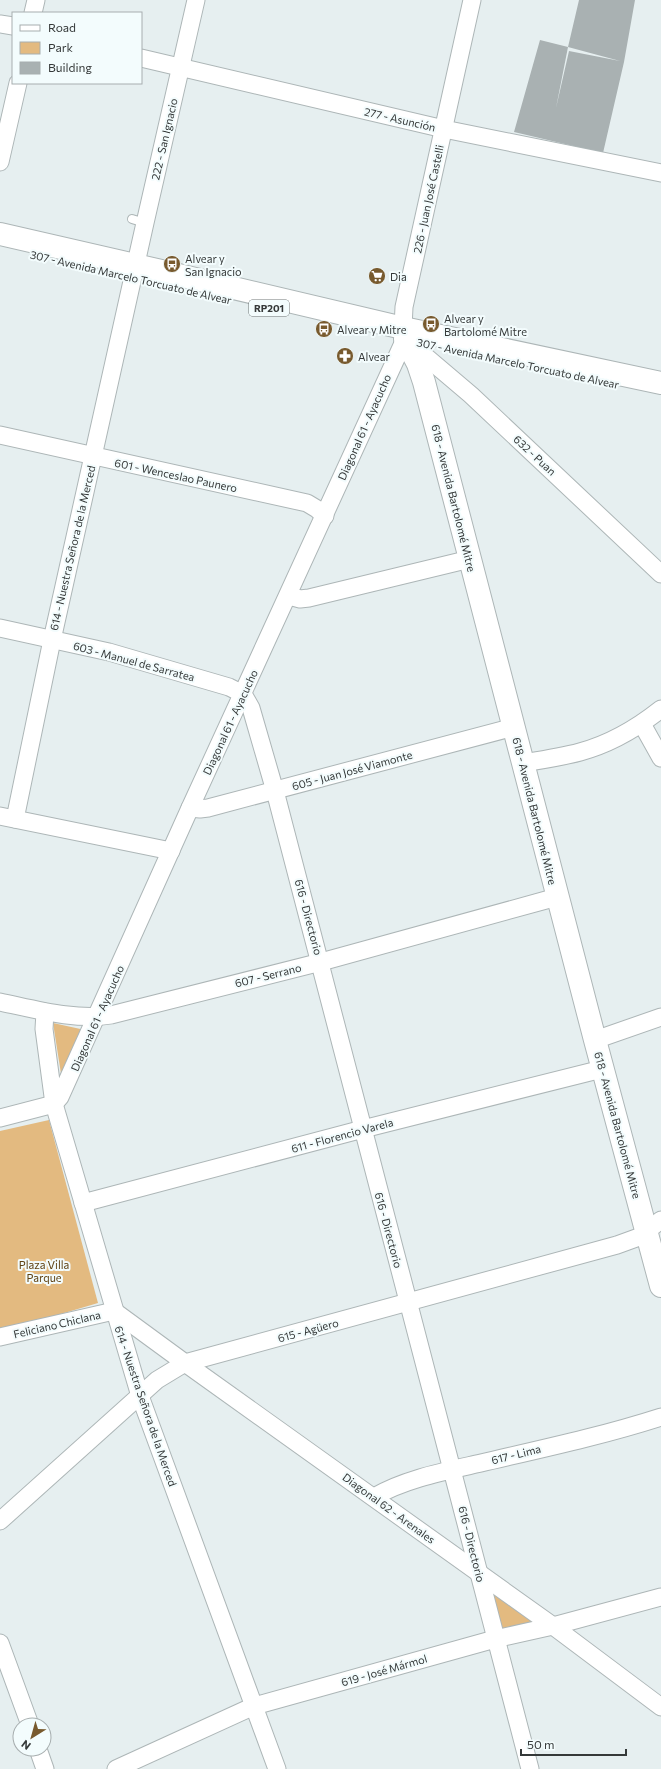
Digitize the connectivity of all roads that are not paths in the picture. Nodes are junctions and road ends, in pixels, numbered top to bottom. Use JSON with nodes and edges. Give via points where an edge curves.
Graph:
{"nodes":[{"id":1,"x":36,"y":0,"type":"edge"},
{"id":2,"x":196,"y":0,"type":"edge"},
{"id":3,"x":472,"y":0,"type":"edge"},
{"id":4,"x":33,"y":12,"type":"edge"},
{"id":5,"x":0,"y":24,"type":"edge"},
{"id":6,"x":12,"y":26,"type":"edge"},
{"id":7,"x":142,"y":58,"type":"edge"},
{"id":8,"x":181,"y":68,"type":"junction"},
{"id":9,"x":18,"y":84,"type":"edge"},
{"id":10,"x":444,"y":129,"type":"junction"},
{"id":11,"x":0,"y":162,"type":"edge"},
{"id":12,"x":661,"y":173,"type":"edge"},
{"id":13,"x":0,"y":234,"type":"edge"},
{"id":14,"x":0,"y":248,"type":"edge"},
{"id":15,"x":134,"y":271,"type":"junction"},
{"id":16,"x":404,"y":334,"type":"junction"},
{"id":17,"x":661,"y":389,"type":"edge"},
{"id":18,"x":0,"y":436,"type":"edge"},
{"id":19,"x":93,"y":457,"type":"junction"},
{"id":20,"x":325,"y":516,"type":"junction"},
{"id":21,"x":470,"y":560,"type":"junction"},
{"id":22,"x":661,"y":574,"type":"edge"},
{"id":23,"x":289,"y":596,"type":"junction"},
{"id":24,"x":0,"y":628,"type":"edge"},
{"id":25,"x":52,"y":640,"type":"junction"},
{"id":26,"x":243,"y":694,"type":"junction"},
{"id":27,"x":661,"y":709,"type":"edge"},
{"id":28,"x":642,"y":724,"type":"junction"},
{"id":29,"x":514,"y":727,"type":"junction"},
{"id":30,"x":661,"y":758,"type":"edge"},
{"id":31,"x":523,"y":763,"type":"junction"},
{"id":32,"x":275,"y":791,"type":"junction"},
{"id":33,"x":190,"y":808,"type":"junction"},
{"id":34,"x":8,"y":817,"type":"edge"},
{"id":35,"x":171,"y":851,"type":"junction"},
{"id":36,"x":557,"y":897,"type":"junction"},
{"id":37,"x":321,"y":962,"type":"junction"},
{"id":38,"x":0,"y":1002,"type":"edge"},
{"id":39,"x":45,"y":1012,"type":"junction"},
{"id":40,"x":661,"y":1017,"type":"edge"},
{"id":41,"x":97,"y":1018,"type":"junction"},
{"id":42,"x":595,"y":1040,"type":"junction"},
{"id":43,"x":602,"y":1069,"type":"junction"},
{"id":44,"x":54,"y":1104,"type":"junction"},
{"id":45,"x":0,"y":1118,"type":"edge"},
{"id":46,"x":363,"y":1129,"type":"junction"},
{"id":47,"x":83,"y":1203,"type":"junction"},
{"id":48,"x":654,"y":1225,"type":"edge"},
{"id":49,"x":661,"y":1286,"type":"edge"},
{"id":50,"x":408,"y":1303,"type":"junction"},
{"id":51,"x":114,"y":1311,"type":"junction"},
{"id":52,"x":0,"y":1338,"type":"edge"},
{"id":53,"x":185,"y":1363,"type":"junction"},
{"id":54,"x":140,"y":1396,"type":"junction"},
{"id":55,"x":661,"y":1417,"type":"edge"},
{"id":56,"x":453,"y":1470,"type":"junction"},
{"id":57,"x":374,"y":1497,"type":"junction"},
{"id":58,"x":0,"y":1521,"type":"edge"},
{"id":59,"x":480,"y":1574,"type":"junction"},
{"id":60,"x":661,"y":1597,"type":"edge"},
{"id":61,"x":553,"y":1626,"type":"junction"},
{"id":62,"x":495,"y":1639,"type":"junction"},
{"id":63,"x":0,"y":1643,"type":"edge"},
{"id":64,"x":254,"y":1706,"type":"junction"},
{"id":65,"x":661,"y":1707,"type":"edge"},
{"id":66,"x":27,"y":1717,"type":"edge"},
{"id":67,"x":41,"y":1757,"type":"edge"},
{"id":68,"x":46,"y":1769,"type":"edge"},
{"id":69,"x":116,"y":1769,"type":"edge"},
{"id":70,"x":277,"y":1769,"type":"edge"},
{"id":71,"x":530,"y":1769,"type":"edge"}],
"edges":[{"from":1,"to":4,"type":"street"},
{"from":2,"to":8,"type":"street","name":"222 - San Ignacio"},
{"from":3,"to":10,"type":"street","name":"226 - Juan José Castelli"},
{"from":5,"to":6,"type":"street"},
{"from":7,"to":8,"type":"street","name":"277 - Asunción"},
{"from":8,"to":10,"type":"street","name":"277 - Asunción"},
{"from":8,"to":15,"type":"street","name":"222 - San Ignacio","via":[[138,221]]},
{"from":9,"to":11,"type":"street"},
{"from":10,"to":12,"type":"street","name":"277 - Asunción"},
{"from":10,"to":16,"type":"street","name":"226 - Juan José Castelli","via":[[404,307]]},
{"from":13,"to":15,"type":"main road","name":"307 - Avenida Marcelo Torcuato de Alvear","number":"RP201","via":[[91,251]]},
{"from":14,"to":15,"type":"main road","name":"307 - Avenida Marcelo Torcuato de Alvear","number":"RP201"},
{"from":15,"to":16,"type":"main road","name":"307 - Avenida Marcelo Torcuato de Alvear","number":"RP201"},
{"from":15,"to":19,"type":"street","name":"614 - Nuestra Señora de la Merced"},
{"from":16,"to":17,"type":"main road","name":"307 - Avenida Marcelo Torcuato de Alvear"},
{"from":16,"to":20,"type":"street","name":"Diagonal 61 - Ayacucho"},
{"from":16,"to":21,"type":"main road","name":"618 - Avenida Bartolomé Mitre","via":[[424,382]]},
{"from":16,"to":22,"type":"street","name":"632 - Puan"},
{"from":18,"to":19,"type":"street","name":"601 - Wenceslao Paunero"},
{"from":19,"to":20,"type":"street","name":"601 - Wenceslao Paunero","via":[[307,503]]},
{"from":19,"to":25,"type":"street","name":"614 - Nuestra Señora de la Merced"},
{"from":20,"to":23,"type":"street","name":"Diagonal 61 - Ayacucho"},
{"from":21,"to":23,"type":"street","via":[[309,598]]},
{"from":21,"to":29,"type":"main road","name":"618 - Avenida Bartolomé Mitre"},
{"from":23,"to":26,"type":"street","name":"Diagonal 61 - Ayacucho"},
{"from":24,"to":25,"type":"street","name":"603 - Manuel de Sarratea"},
{"from":25,"to":26,"type":"street","name":"603 - Manuel de Sarratea","via":[[109,652]]},
{"from":25,"to":34,"type":"street","name":"614 - Nuestra Señora de la Merced"},
{"from":26,"to":32,"type":"street","name":"616 - Directorio","via":[[251,708]]},
{"from":26,"to":33,"type":"street","name":"Diagonal 61 - Ayacucho"},
{"from":27,"to":28,"type":"street"},
{"from":28,"to":30,"type":"street"},
{"from":28,"to":31,"type":"street","via":[[581,752]]},
{"from":29,"to":31,"type":"main road","name":"618 - Avenida Bartolomé Mitre"},
{"from":29,"to":32,"type":"street","name":"605 - Juan José Viamonte"},
{"from":31,"to":36,"type":"main road","name":"618 - Avenida Bartolomé Mitre"},
{"from":32,"to":33,"type":"street","name":"605 - Juan José Viamonte","via":[[208,808]]},
{"from":32,"to":37,"type":"street","name":"616 - Directorio"},
{"from":33,"to":35,"type":"street","name":"Diagonal 61 - Ayacucho"},
{"from":34,"to":35,"type":"street"},
{"from":35,"to":41,"type":"street","name":"Diagonal 61 - Ayacucho"},
{"from":36,"to":37,"type":"street","name":"607 - Serrano"},
{"from":36,"to":42,"type":"main road","name":"618 - Avenida Bartolomé Mitre"},
{"from":37,"to":41,"type":"street","name":"607 - Serrano"},
{"from":37,"to":46,"type":"street","name":"616 - Directorio"},
{"from":38,"to":39,"type":"street","name":"607 - Serrano"},
{"from":39,"to":41,"type":"street","name":"607 - Serrano"},
{"from":39,"to":44,"type":"street","name":"614 - Nuestra Señora de la Merced","via":[[44,1029]]},
{"from":40,"to":42,"type":"street"},
{"from":41,"to":44,"type":"street","name":"Diagonal 61 - Ayacucho","via":[[60,1097]]},
{"from":42,"to":43,"type":"main road","name":"618 - Avenida Bartolomé Mitre"},
{"from":43,"to":46,"type":"street","name":"611 - Florencio Varela"},
{"from":43,"to":48,"type":"main road","name":"618 - Avenida Bartolomé Mitre"},
{"from":44,"to":45,"type":"street"},
{"from":44,"to":47,"type":"street","name":"614 - Nuestra Señora de la Merced"},
{"from":46,"to":47,"type":"street","name":"611 - Florencio Varela"},
{"from":46,"to":50,"type":"street","name":"616 - Directorio"},
{"from":47,"to":51,"type":"street","name":"614 - Nuestra Señora de la Merced"},
{"from":48,"to":49,"type":"main road","name":"618 - Avenida Bartolomé Mitre"},
{"from":48,"to":50,"type":"street","name":"615 - Agüero","via":[[639,1237],[617,1245]]},
{"from":50,"to":53,"type":"street","name":"615 - Agüero"},
{"from":50,"to":56,"type":"street","name":"616 - Directorio"},
{"from":51,"to":52,"type":"street","name":"Feliciano Chiclana"},
{"from":51,"to":53,"type":"street","name":"Diagonal 62 - Arenales"},
{"from":51,"to":54,"type":"street","name":"614 - Nuestra Señora de la Merced"},
{"from":53,"to":54,"type":"street","name":"615 - Agüero","via":[[157,1380]]},
{"from":53,"to":57,"type":"street","name":"Diagonal 62 - Arenales"},
{"from":54,"to":58,"type":"street","name":"615 - Agüero"},
{"from":54,"to":64,"type":"street","name":"614 - Nuestra Señora de la Merced"},
{"from":55,"to":56,"type":"street","name":"617 - Lima"},
{"from":56,"to":57,"type":"street","name":"617 - Lima","via":[[393,1487]]},
{"from":56,"to":59,"type":"street","name":"616 - Directorio"},
{"from":57,"to":59,"type":"street","name":"Diagonal 62 - Arenales"},
{"from":59,"to":61,"type":"street","name":"Diagonal 62 - Arenales"},
{"from":59,"to":62,"type":"street","name":"616 - Directorio"},
{"from":60,"to":61,"type":"street","name":"619 - José Mármol"},
{"from":61,"to":62,"type":"street","name":"619 - José Mármol"},
{"from":61,"to":65,"type":"street","name":"Diagonal 62 - Arenales"},
{"from":62,"to":64,"type":"street","name":"619 - José Mármol"},
{"from":62,"to":71,"type":"street","name":"616 - Directorio"},
{"from":63,"to":66,"type":"street"},
{"from":64,"to":69,"type":"street","name":"619 - José Mármol"},
{"from":64,"to":70,"type":"street","name":"614 - Nuestra Señora de la Merced"},
{"from":67,"to":68,"type":"street"}]}
